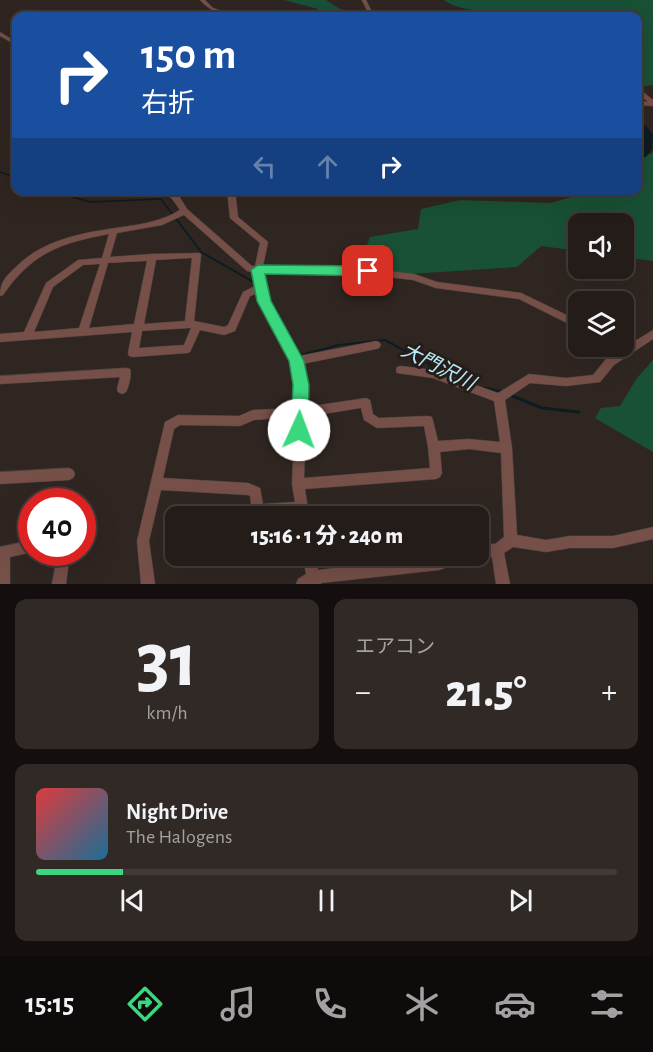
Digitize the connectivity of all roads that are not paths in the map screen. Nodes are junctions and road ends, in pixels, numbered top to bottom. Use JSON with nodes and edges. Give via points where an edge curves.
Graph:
{"nodes":[{"id":1,"x":201,"y":0,"type":"edge"},
{"id":2,"x":221,"y":12,"type":"edge"},
{"id":3,"x":172,"y":195,"type":"edge"},
{"id":4,"x":232,"y":195,"type":"edge"},
{"id":5,"x":178,"y":215,"type":"junction"},
{"id":6,"x":114,"y":231,"type":"junction"},
{"id":7,"x":152,"y":257,"type":"junction"},
{"id":8,"x":105,"y":260,"type":"junction"},
{"id":9,"x":258,"y":270,"type":"junction"},
{"id":10,"x":260,"y":288,"type":"junction"},
{"id":11,"x":0,"y":293,"type":"edge"},
{"id":12,"x":568,"y":320,"type":"edge"},
{"id":13,"x":193,"y":325,"type":"junction"},
{"id":14,"x":137,"y":328,"type":"junction"},
{"id":15,"x":83,"y":332,"type":"junction"},
{"id":16,"x":653,"y":334,"type":"edge"},
{"id":17,"x":27,"y":336,"type":"junction"},
{"id":18,"x":0,"y":338,"type":"edge"},
{"id":19,"x":634,"y":341,"type":"edge"},
{"id":20,"x":376,"y":345,"type":"dead end"},
{"id":21,"x":615,"y":357,"type":"edge"},
{"id":22,"x":296,"y":361,"type":"junction"},
{"id":23,"x":401,"y":370,"type":"dead end"},
{"id":24,"x":0,"y":381,"type":"edge"},
{"id":25,"x":122,"y":389,"type":"dead end"},
{"id":26,"x":499,"y":398,"type":"junction"},
{"id":27,"x":300,"y":412,"type":"junction"},
{"id":28,"x":434,"y":447,"type":"junction"},
{"id":29,"x":506,"y":448,"type":"junction"},
{"id":30,"x":69,"y":474,"type":"dead end"},
{"id":31,"x":0,"y":478,"type":"edge"},
{"id":32,"x":156,"y":484,"type":"junction"},
{"id":33,"x":298,"y":484,"type":"junction"},
{"id":34,"x":257,"y":506,"type":"edge"},
{"id":35,"x":301,"y":506,"type":"edge"},
{"id":36,"x":653,"y":533,"type":"edge"},
{"id":37,"x":511,"y":540,"type":"junction"},
{"id":38,"x":18,"y":549,"type":"edge"},
{"id":39,"x":489,"y":550,"type":"edge"},
{"id":40,"x":497,"y":550,"type":"junction"},
{"id":41,"x":62,"y":566,"type":"edge"},
{"id":42,"x":309,"y":566,"type":"edge"},
{"id":43,"x":394,"y":566,"type":"edge"},
{"id":44,"x":310,"y":582,"type":"edge"},
{"id":45,"x":3,"y":584,"type":"edge"},
{"id":46,"x":59,"y":584,"type":"edge"},
{"id":47,"x":148,"y":584,"type":"edge"},
{"id":48,"x":503,"y":584,"type":"edge"}],
"edges":[{"from":1,"to":2,"type":"street"},
{"from":3,"to":5,"type":"street"},
{"from":4,"to":9,"type":"street","via":[[234,218],[264,242]]},
{"from":5,"to":6,"type":"street"},
{"from":5,"to":9,"type":"street","via":[[250,269]]},
{"from":6,"to":8,"type":"street"},
{"from":6,"to":11,"type":"street","via":[[70,238],[46,249],[29,261]]},
{"from":7,"to":8,"type":"street"},
{"from":7,"to":13,"type":"street","via":[[197,255]]},
{"from":7,"to":14,"type":"street"},
{"from":8,"to":15,"type":"street"},
{"from":8,"to":17,"type":"street","via":[[81,262],[49,285]]},
{"from":9,"to":10,"type":"street"},
{"from":9,"to":12,"type":"street","via":[[355,270],[414,277],[436,285],[521,296]]},
{"from":10,"to":13,"type":"street","via":[[246,294],[232,328],[224,331]]},
{"from":10,"to":22,"type":"street"},
{"from":13,"to":14,"type":"street"},
{"from":13,"to":14,"type":"street","via":[[187,349],[133,353]]},
{"from":14,"to":15,"type":"street"},
{"from":15,"to":17,"type":"street"},
{"from":16,"to":19,"type":"street"},
{"from":17,"to":18,"type":"street"},
{"from":20,"to":22,"type":"street"},
{"from":21,"to":26,"type":"street","via":[[596,379],[566,382],[529,378]]},
{"from":22,"to":27,"type":"street","via":[[301,385]]},
{"from":23,"to":26,"type":"street","via":[[433,374]]},
{"from":24,"to":25,"type":"street","via":[[126,372]]},
{"from":26,"to":29,"type":"street"},
{"from":27,"to":28,"type":"street","via":[[366,403],[368,417],[377,423],[428,421]]},
{"from":27,"to":32,"type":"street","via":[[253,415],[231,421],[177,420],[169,426]]},
{"from":27,"to":33,"type":"street"},
{"from":28,"to":29,"type":"street","via":[[469,444]]},
{"from":28,"to":33,"type":"street","via":[[436,473]]},
{"from":29,"to":37,"type":"street"},
{"from":30,"to":31,"type":"street"},
{"from":32,"to":34,"type":"street","via":[[248,489],[256,492]]},
{"from":32,"to":47,"type":"street","via":[[143,541]]},
{"from":33,"to":35,"type":"street"},
{"from":36,"to":37,"type":"street","via":[[613,542],[546,546]]},
{"from":37,"to":40,"type":"street"},
{"from":38,"to":45,"type":"street","via":[[4,552]]},
{"from":39,"to":40,"type":"street"},
{"from":40,"to":48,"type":"street"},
{"from":41,"to":46,"type":"street"},
{"from":42,"to":44,"type":"street"},
{"from":43,"to":44,"type":"street"}]}
